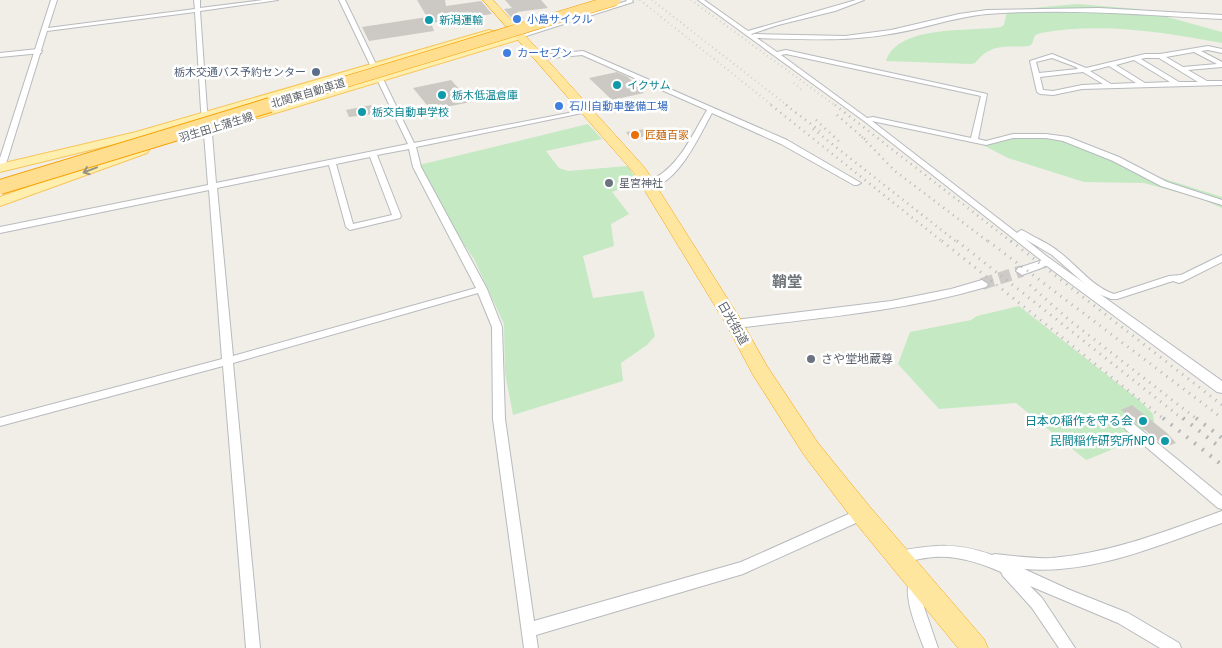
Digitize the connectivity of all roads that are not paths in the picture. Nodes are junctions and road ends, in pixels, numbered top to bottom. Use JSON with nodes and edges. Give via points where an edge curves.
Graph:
{"nodes":[{"id":1,"x":54,"y":0,"type":"edge"},
{"id":2,"x":197,"y":0,"type":"edge"},
{"id":3,"x":275,"y":0,"type":"edge"},
{"id":4,"x":342,"y":0,"type":"edge"},
{"id":5,"x":488,"y":0,"type":"edge"},
{"id":6,"x":601,"y":0,"type":"edge"},
{"id":7,"x":615,"y":0,"type":"edge"},
{"id":8,"x":629,"y":0,"type":"edge"},
{"id":9,"x":702,"y":0,"type":"edge"},
{"id":10,"x":861,"y":0,"type":"edge"},
{"id":11,"x":197,"y":10,"type":"junction"},
{"id":12,"x":1222,"y":18,"type":"edge"},
{"id":13,"x":44,"y":30,"type":"junction"},
{"id":14,"x":516,"y":31,"type":"junction"},
{"id":15,"x":751,"y":35,"type":"junction"},
{"id":16,"x":1194,"y":50,"type":"junction"},
{"id":17,"x":38,"y":51,"type":"junction"},
{"id":18,"x":1222,"y":51,"type":"edge"},
{"id":19,"x":777,"y":54,"type":"junction"},
{"id":20,"x":0,"y":55,"type":"edge"},
{"id":21,"x":1160,"y":56,"type":"junction"},
{"id":22,"x":540,"y":57,"type":"junction"},
{"id":23,"x":1135,"y":58,"type":"junction"},
{"id":24,"x":1110,"y":64,"type":"junction"},
{"id":25,"x":374,"y":65,"type":"junction"},
{"id":26,"x":1222,"y":65,"type":"edge"},
{"id":27,"x":1182,"y":69,"type":"junction"},
{"id":28,"x":1086,"y":70,"type":"junction"},
{"id":29,"x":1036,"y":75,"type":"junction"},
{"id":30,"x":381,"y":78,"type":"junction"},
{"id":31,"x":1222,"y":83,"type":"edge"},
{"id":32,"x":1206,"y":84,"type":"junction"},
{"id":33,"x":1144,"y":85,"type":"junction"},
{"id":34,"x":1178,"y":85,"type":"junction"},
{"id":35,"x":1110,"y":86,"type":"junction"},
{"id":36,"x":711,"y":109,"type":"junction"},
{"id":37,"x":587,"y":110,"type":"junction"},
{"id":38,"x":205,"y":116,"type":"junction"},
{"id":39,"x":866,"y":120,"type":"junction"},
{"id":40,"x":208,"y":130,"type":"junction"},
{"id":41,"x":974,"y":141,"type":"junction"},
{"id":42,"x":412,"y":146,"type":"junction"},
{"id":43,"x":373,"y":154,"type":"junction"},
{"id":44,"x":332,"y":162,"type":"junction"},
{"id":45,"x":1,"y":164,"type":"edge"},
{"id":46,"x":932,"y":172,"type":"junction"},
{"id":47,"x":0,"y":181,"type":"edge"},
{"id":48,"x":857,"y":183,"type":"dead end"},
{"id":49,"x":649,"y":185,"type":"junction"},
{"id":50,"x":212,"y":186,"type":"junction"},
{"id":51,"x":0,"y":187,"type":"edge"},
{"id":52,"x":0,"y":202,"type":"edge"},
{"id":53,"x":1222,"y":203,"type":"edge"},
{"id":54,"x":0,"y":230,"type":"edge"},
{"id":55,"x":1222,"y":258,"type":"edge"},
{"id":56,"x":1049,"y":262,"type":"junction"},
{"id":57,"x":1022,"y":271,"type":"tunnel mouth"},
{"id":58,"x":1184,"y":278,"type":"junction"},
{"id":59,"x":982,"y":284,"type":"tunnel mouth"},
{"id":60,"x":482,"y":289,"type":"junction"},
{"id":61,"x":1107,"y":304,"type":"junction"},
{"id":62,"x":735,"y":324,"type":"junction"},
{"id":63,"x":228,"y":361,"type":"junction"},
{"id":64,"x":1222,"y":388,"type":"edge"},
{"id":65,"x":0,"y":422,"type":"edge"},
{"id":66,"x":1130,"y":427,"type":"dead end"},
{"id":67,"x":1222,"y":504,"type":"edge"},
{"id":68,"x":862,"y":514,"type":"junction"},
{"id":69,"x":1222,"y":518,"type":"edge"},
{"id":70,"x":898,"y":557,"type":"junction"},
{"id":71,"x":995,"y":563,"type":"junction"},
{"id":72,"x":914,"y":576,"type":"junction"},
{"id":73,"x":528,"y":630,"type":"junction"},
{"id":74,"x":253,"y":648,"type":"edge"},
{"id":75,"x":530,"y":648,"type":"edge"},
{"id":76,"x":931,"y":648,"type":"edge"},
{"id":77,"x":975,"y":648,"type":"edge"},
{"id":78,"x":1068,"y":648,"type":"edge"},
{"id":79,"x":1174,"y":648,"type":"edge"}],
"edges":[{"from":1,"to":13,"type":"street"},
{"from":2,"to":11,"type":"street"},
{"from":3,"to":11,"type":"street"},
{"from":4,"to":25,"type":"street"},
{"from":5,"to":14,"type":"highway","name":"日光街道"},
{"from":6,"to":47,"type":"highway","name":"北関東自動車道"},
{"from":7,"to":51,"type":"highway","name":"北関東自動車道","bridge":true},
{"from":8,"to":14,"type":"street"},
{"from":9,"to":15,"type":"street"},
{"from":10,"to":15,"type":"street","via":[[830,11],[765,26]]},
{"from":11,"to":13,"type":"street"},
{"from":11,"to":38,"type":"street"},
{"from":12,"to":15,"type":"street","via":[[1099,10],[994,12],[845,38]]},
{"from":13,"to":17,"type":"street"},
{"from":14,"to":22,"type":"highway","name":"日光街道"},
{"from":14,"to":25,"type":"main road","name":"羽生田上蒲生線"},
{"from":14,"to":30,"type":"main road","name":"羽生田上蒲生線"},
{"from":15,"to":19,"type":"street"},
{"from":16,"to":18,"type":"street"},
{"from":16,"to":21,"type":"street"},
{"from":16,"to":26,"type":"street"},
{"from":17,"to":20,"type":"street"},
{"from":17,"to":45,"type":"street"},
{"from":19,"to":39,"type":"street"},
{"from":19,"to":41,"type":"street","via":[[786,52],[985,95]]},
{"from":21,"to":23,"type":"street"},
{"from":21,"to":27,"type":"street"},
{"from":22,"to":36,"type":"street","via":[[583,53]]},
{"from":22,"to":37,"type":"highway","name":"日光街道"},
{"from":23,"to":24,"type":"street"},
{"from":23,"to":34,"type":"street"},
{"from":24,"to":28,"type":"street"},
{"from":24,"to":33,"type":"street"},
{"from":25,"to":30,"type":"street"},
{"from":25,"to":38,"type":"main road","name":"羽生田上蒲生線"},
{"from":26,"to":27,"type":"street"},
{"from":27,"to":32,"type":"street"},
{"from":28,"to":29,"type":"street"},
{"from":28,"to":29,"type":"street","via":[[1052,56],[1033,60]]},
{"from":28,"to":35,"type":"street"},
{"from":29,"to":35,"type":"street","via":[[1040,92]]},
{"from":30,"to":40,"type":"main road","name":"羽生田上蒲生線"},
{"from":30,"to":42,"type":"street"},
{"from":31,"to":32,"type":"street"},
{"from":32,"to":34,"type":"street"},
{"from":33,"to":34,"type":"street"},
{"from":33,"to":35,"type":"street"},
{"from":36,"to":48,"type":"street","via":[[784,142]]},
{"from":36,"to":49,"type":"street","via":[[673,171]]},
{"from":37,"to":42,"type":"street"},
{"from":37,"to":49,"type":"highway","name":"日光街道"},
{"from":38,"to":40,"type":"street"},
{"from":38,"to":45,"type":"main road","name":"羽生田上蒲生線","via":[[138,135]]},
{"from":39,"to":41,"type":"street"},
{"from":39,"to":46,"type":"street"},
{"from":40,"to":50,"type":"street"},
{"from":40,"to":52,"type":"main road","name":"羽生田上蒲生線","one_way":true},
{"from":41,"to":53,"type":"street","via":[[986,143],[1007,137],[1032,136],[1065,139],[1116,159],[1164,184]]},
{"from":42,"to":43,"type":"street"},
{"from":42,"to":60,"type":"street","via":[[417,167]]},
{"from":43,"to":44,"type":"street"},
{"from":43,"to":44,"type":"street","via":[[397,216],[350,226]]},
{"from":44,"to":50,"type":"street"},
{"from":46,"to":56,"type":"street"},
{"from":46,"to":58,"type":"street","via":[[952,182],[1022,234],[1056,254],[1074,273],[1104,295],[1114,297],[1172,278]]},
{"from":49,"to":62,"type":"highway","name":"日光街道"},
{"from":50,"to":54,"type":"street"},
{"from":50,"to":63,"type":"street"},
{"from":55,"to":58,"type":"street"},
{"from":56,"to":57,"type":"street"},
{"from":56,"to":61,"type":"street"},
{"from":58,"to":61,"type":"street"},
{"from":59,"to":62,"type":"street","via":[[911,302]]},
{"from":60,"to":63,"type":"street"},
{"from":60,"to":73,"type":"street","via":[[497,327],[499,419]]},
{"from":61,"to":64,"type":"street"},
{"from":62,"to":68,"type":"highway","name":"日光街道","via":[[796,426]]},
{"from":63,"to":65,"type":"street"},
{"from":63,"to":74,"type":"street"},
{"from":66,"to":67,"type":"street"},
{"from":68,"to":70,"type":"highway","name":"日光街道"},
{"from":68,"to":73,"type":"street","via":[[743,568]]},
{"from":69,"to":71,"type":"street","via":[[1182,532],[1052,564]]},
{"from":70,"to":71,"type":"street","via":[[933,550],[951,551]]},
{"from":70,"to":72,"type":"highway","name":"日光街道"},
{"from":71,"to":78,"type":"street","via":[[1038,603]]},
{"from":71,"to":79,"type":"street","via":[[1123,618]]},
{"from":72,"to":76,"type":"street","via":[[916,604]]},
{"from":72,"to":77,"type":"highway","name":"日光街道"},
{"from":73,"to":75,"type":"street"}]}
